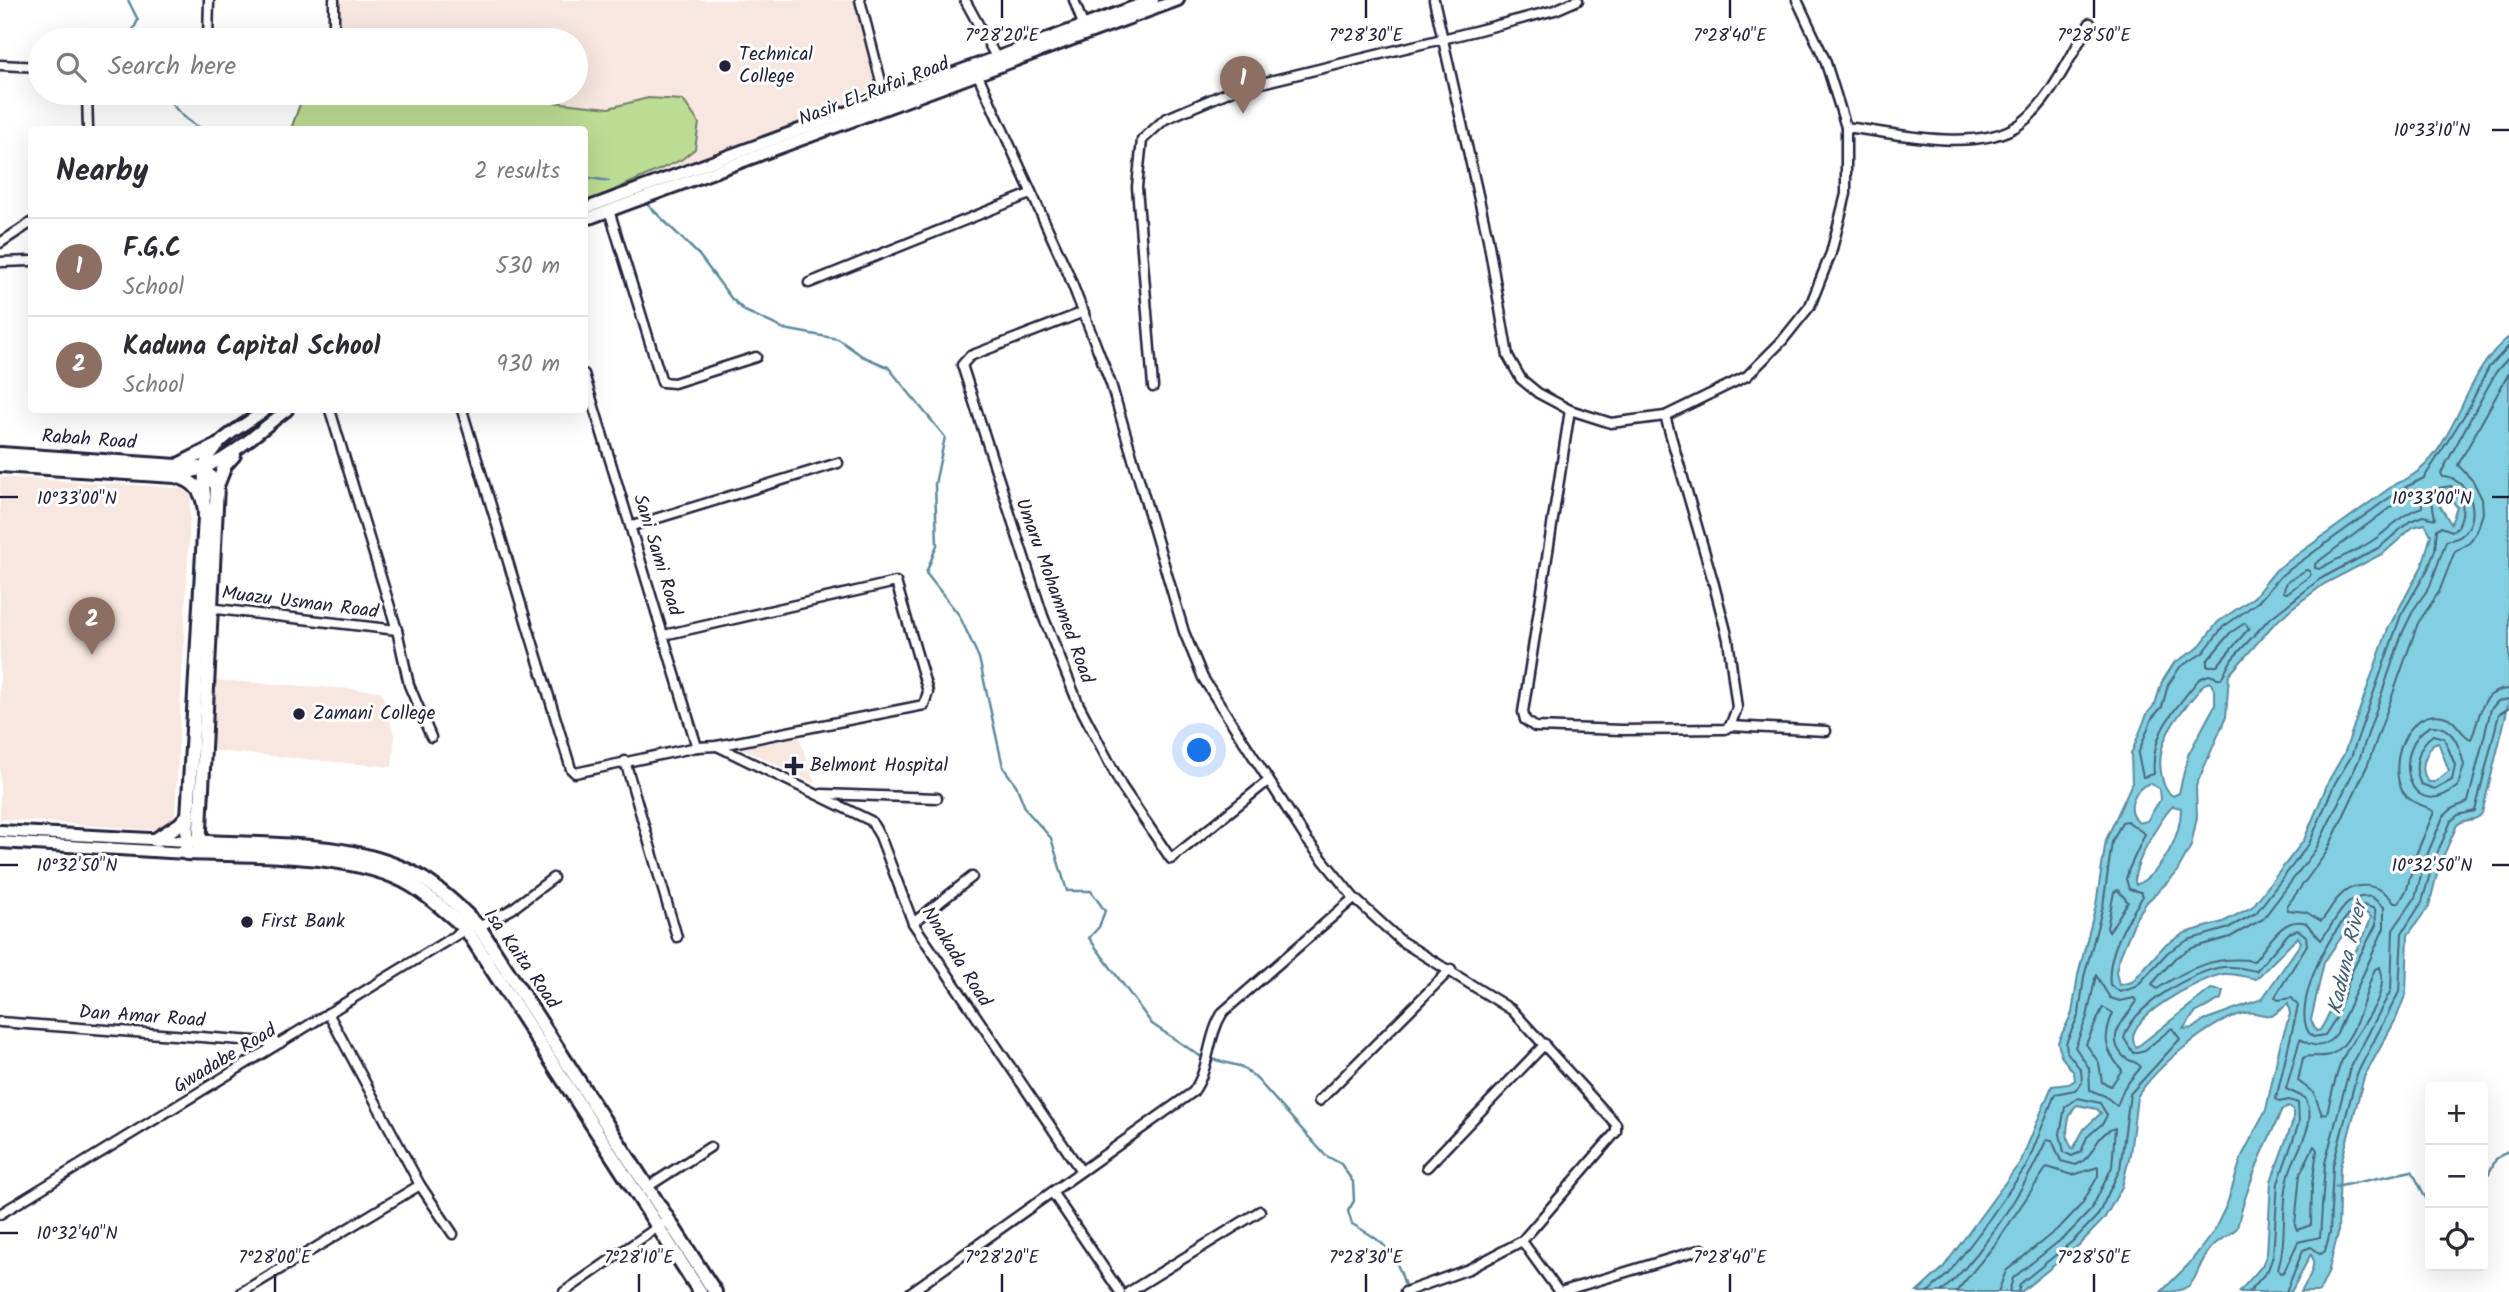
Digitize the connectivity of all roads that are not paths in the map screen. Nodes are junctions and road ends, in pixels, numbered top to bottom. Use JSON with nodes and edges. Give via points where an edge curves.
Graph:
{"nodes":[{"id":1,"x":209,"y":0,"type":"edge"},
{"id":2,"x":334,"y":0,"type":"edge"},
{"id":3,"x":860,"y":0,"type":"edge"},
{"id":4,"x":965,"y":0,"type":"edge"},
{"id":5,"x":1074,"y":0,"type":"edge"},
{"id":6,"x":1153,"y":0,"type":"edge"},
{"id":7,"x":1178,"y":0,"type":"edge"},
{"id":8,"x":1434,"y":0,"type":"edge"},
{"id":9,"x":1578,"y":0,"type":"edge"},
{"id":10,"x":1797,"y":0,"type":"edge"},
{"id":11,"x":2090,"y":23,"type":"dead end"},
{"id":12,"x":1089,"y":26,"type":"junction"},
{"id":13,"x":208,"y":28,"type":"edge"},
{"id":14,"x":334,"y":28,"type":"edge"},
{"id":15,"x":1445,"y":39,"type":"junction"},
{"id":16,"x":996,"y":57,"type":"junction"},
{"id":17,"x":0,"y":65,"type":"edge"},
{"id":18,"x":28,"y":66,"type":"edge"},
{"id":19,"x":977,"y":73,"type":"junction"},
{"id":20,"x":885,"y":97,"type":"junction"},
{"id":21,"x":87,"y":105,"type":"edge"},
{"id":22,"x":88,"y":126,"type":"edge"},
{"id":23,"x":1846,"y":127,"type":"junction"},
{"id":24,"x":694,"y":173,"type":"junction"},
{"id":25,"x":1030,"y":194,"type":"junction"},
{"id":26,"x":588,"y":208,"type":"edge"},
{"id":27,"x":609,"y":211,"type":"junction"},
{"id":28,"x":588,"y":219,"type":"edge"},
{"id":29,"x":28,"y":225,"type":"edge"},
{"id":30,"x":0,"y":243,"type":"edge"},
{"id":31,"x":28,"y":261,"type":"edge"},
{"id":32,"x":0,"y":262,"type":"edge"},
{"id":33,"x":809,"y":283,"type":"dead end"},
{"id":34,"x":1084,"y":312,"type":"junction"},
{"id":35,"x":756,"y":357,"type":"dead end"},
{"id":36,"x":588,"y":387,"type":"edge"},
{"id":37,"x":1153,"y":387,"type":"dead end"},
{"id":38,"x":1570,"y":410,"type":"junction"},
{"id":39,"x":262,"y":413,"type":"edge"},
{"id":40,"x":283,"y":413,"type":"edge"},
{"id":41,"x":331,"y":413,"type":"edge"},
{"id":42,"x":463,"y":413,"type":"edge"},
{"id":43,"x":1665,"y":416,"type":"junction"},
{"id":44,"x":216,"y":446,"type":"junction"},
{"id":45,"x":0,"y":454,"type":"edge"},
{"id":46,"x":234,"y":454,"type":"junction"},
{"id":47,"x":838,"y":463,"type":"dead end"},
{"id":48,"x":0,"y":465,"type":"edge"},
{"id":49,"x":81,"y":465,"type":"junction"},
{"id":50,"x":204,"y":469,"type":"junction"},
{"id":51,"x":176,"y":471,"type":"junction"},
{"id":52,"x":217,"y":486,"type":"junction"},
{"id":53,"x":205,"y":498,"type":"junction"},
{"id":54,"x":632,"y":526,"type":"junction"},
{"id":55,"x":206,"y":608,"type":"junction"},
{"id":56,"x":397,"y":630,"type":"junction"},
{"id":57,"x":664,"y":635,"type":"junction"},
{"id":58,"x":1730,"y":726,"type":"junction"},
{"id":59,"x":1826,"y":731,"type":"dead end"},
{"id":60,"x":431,"y":737,"type":"dead end"},
{"id":61,"x":717,"y":746,"type":"junction"},
{"id":62,"x":697,"y":747,"type":"junction"},
{"id":63,"x":625,"y":761,"type":"junction"},
{"id":64,"x":1268,"y":781,"type":"junction"},
{"id":65,"x":816,"y":794,"type":"junction"},
{"id":66,"x":937,"y":798,"type":"dead end"},
{"id":67,"x":194,"y":815,"type":"junction"},
{"id":68,"x":0,"y":831,"type":"edge"},
{"id":69,"x":155,"y":840,"type":"junction"},
{"id":70,"x":0,"y":842,"type":"edge"},
{"id":71,"x":217,"y":843,"type":"junction"},
{"id":72,"x":193,"y":847,"type":"junction"},
{"id":73,"x":972,"y":877,"type":"dead end"},
{"id":74,"x":552,"y":878,"type":"dead end"},
{"id":75,"x":1354,"y":898,"type":"junction"},
{"id":76,"x":913,"y":923,"type":"junction"},
{"id":77,"x":473,"y":928,"type":"junction"},
{"id":78,"x":677,"y":937,"type":"dead end"},
{"id":79,"x":1451,"y":969,"type":"junction"},
{"id":80,"x":328,"y":1013,"type":"junction"},
{"id":81,"x":0,"y":1023,"type":"edge"},
{"id":82,"x":282,"y":1043,"type":"junction"},
{"id":83,"x":1545,"y":1044,"type":"junction"},
{"id":84,"x":1319,"y":1101,"type":"dead end"},
{"id":85,"x":710,"y":1147,"type":"dead end"},
{"id":86,"x":1427,"y":1167,"type":"dead end"},
{"id":87,"x":1081,"y":1171,"type":"junction"},
{"id":88,"x":420,"y":1185,"type":"junction"},
{"id":89,"x":649,"y":1186,"type":"junction"},
{"id":90,"x":1052,"y":1192,"type":"junction"},
{"id":91,"x":1260,"y":1211,"type":"dead end"},
{"id":92,"x":0,"y":1214,"type":"edge"},
{"id":93,"x":670,"y":1219,"type":"junction"},
{"id":94,"x":658,"y":1227,"type":"junction"},
{"id":95,"x":453,"y":1234,"type":"dead end"},
{"id":96,"x":1522,"y":1241,"type":"junction"},
{"id":97,"x":1702,"y":1250,"type":"dead end"},
{"id":98,"x":1410,"y":1291,"type":"edge"},
{"id":99,"x":242,"y":1292,"type":"edge"},
{"id":100,"x":564,"y":1292,"type":"edge"},
{"id":101,"x":700,"y":1292,"type":"edge"},
{"id":102,"x":715,"y":1292,"type":"edge"},
{"id":103,"x":911,"y":1292,"type":"edge"},
{"id":104,"x":1120,"y":1292,"type":"edge"},
{"id":105,"x":1129,"y":1292,"type":"edge"},
{"id":106,"x":1560,"y":1292,"type":"edge"}],
"edges":[{"from":1,"to":13,"type":"street"},
{"from":2,"to":14,"type":"street"},
{"from":3,"to":20,"type":"street"},
{"from":4,"to":16,"type":"street"},
{"from":5,"to":12,"type":"street"},
{"from":6,"to":12,"type":"main road","name":"Nasir El-Rufai Road"},
{"from":7,"to":12,"type":"main road","name":"Nasir El-Rufai Road"},
{"from":8,"to":15,"type":"street"},
{"from":9,"to":15,"type":"street"},
{"from":10,"to":23,"type":"street","via":[[1825,60]]},
{"from":11,"to":23,"type":"street","via":[[2043,100],[2019,124],[1996,135],[1936,138]]},
{"from":12,"to":16,"type":"main road","name":"Nasir El-Rufai Road"},
{"from":12,"to":19,"type":"main road","name":"Nasir El-Rufai Road"},
{"from":15,"to":37,"type":"street","via":[[1233,90],[1165,119],[1142,140],[1136,187]]},
{"from":15,"to":38,"type":"street","via":[[1508,356],[1521,379]]},
{"from":16,"to":20,"type":"main road","name":"Nasir El-Rufai Road"},
{"from":17,"to":18,"type":"street"},
{"from":19,"to":24,"type":"main road","name":"Nasir El-Rufai Road"},
{"from":19,"to":25,"type":"street"},
{"from":20,"to":24,"type":"main road","name":"Nasir El-Rufai Road"},
{"from":21,"to":22,"type":"street"},
{"from":23,"to":43,"type":"street","via":[[1846,194],[1831,253],[1810,306],[1747,376]]},
{"from":24,"to":26,"type":"main road","name":"Nasir El-Rufai Road"},
{"from":24,"to":27,"type":"main road","name":"Nasir El-Rufai Road"},
{"from":25,"to":33,"type":"street"},
{"from":25,"to":34,"type":"street"},
{"from":27,"to":28,"type":"main road","name":"Nasir El-Rufai Road"},
{"from":27,"to":35,"type":"street","via":[[662,382],[674,383]]},
{"from":29,"to":30,"type":"street"},
{"from":31,"to":32,"type":"street"},
{"from":34,"to":64,"type":"street","via":[[1111,384],[1184,632],[1203,678]]},
{"from":34,"to":64,"type":"street","name":"Umaru Mohammed Road","via":[[971,356],[962,365],[1043,616],[1078,703],[1122,787],[1171,859]]},
{"from":36,"to":54,"type":"street","name":"Sani Sami Road"},
{"from":38,"to":43,"type":"street","via":[[1611,423]]},
{"from":38,"to":58,"type":"street","via":[[1525,720],[1535,727],[1622,730]]},
{"from":39,"to":44,"type":"main road"},
{"from":40,"to":46,"type":"main road"},
{"from":41,"to":56,"type":"street"},
{"from":42,"to":63,"type":"street","via":[[571,769],[579,774]]},
{"from":43,"to":58,"type":"street","via":[[1728,639],[1737,708]]},
{"from":44,"to":50,"type":"main road"},
{"from":44,"to":51,"type":"main road"},
{"from":45,"to":49,"type":"main road","name":"Rabah Road"},
{"from":46,"to":50,"type":"main road"},
{"from":46,"to":52,"type":"main road"},
{"from":47,"to":54,"type":"street"},
{"from":48,"to":49,"type":"main road","name":"Rabah Road"},
{"from":49,"to":51,"type":"main road","name":"Rabah Road"},
{"from":50,"to":51,"type":"main road","name":"Rabah Road"},
{"from":50,"to":52,"type":"main road"},
{"from":50,"to":53,"type":"main road"},
{"from":51,"to":53,"type":"main road"},
{"from":52,"to":55,"type":"main road"},
{"from":53,"to":55,"type":"main road"},
{"from":54,"to":57,"type":"street","name":"Sani Sami Road"},
{"from":55,"to":56,"type":"street","name":"Muazu Usman Road"},
{"from":55,"to":67,"type":"main road"},
{"from":56,"to":60,"type":"street","via":[[409,685]]},
{"from":57,"to":61,"type":"street","via":[[896,582],[928,692],[924,705]]},
{"from":57,"to":62,"type":"street","name":"Sani Sami Road"},
{"from":58,"to":59,"type":"street"},
{"from":61,"to":62,"type":"street"},
{"from":61,"to":65,"type":"street","name":"Nnakada Road"},
{"from":62,"to":63,"type":"street"},
{"from":63,"to":78,"type":"street"},
{"from":64,"to":75,"type":"street","via":[[1307,840]]},
{"from":65,"to":66,"type":"street"},
{"from":65,"to":76,"type":"street","name":"Nnakada Road","via":[[871,821]]},
{"from":67,"to":69,"type":"main road"},
{"from":67,"to":71,"type":"main road"},
{"from":67,"to":72,"type":"main road"},
{"from":68,"to":69,"type":"main road","name":"Isa Kaita Road"},
{"from":69,"to":72,"type":"main road","name":"Isa Kaita Road"},
{"from":70,"to":72,"type":"main road","name":"Isa Kaita Road"},
{"from":71,"to":72,"type":"main road","name":"Isa Kaita Road"},
{"from":71,"to":77,"type":"main road","name":"Isa Kaita Road","via":[[283,846],[384,861],[415,874],[454,901]]},
{"from":72,"to":77,"type":"main road","name":"Isa Kaita Road","via":[[293,857],[380,873],[410,885]]},
{"from":73,"to":76,"type":"street"},
{"from":74,"to":77,"type":"street","name":"Gwadabe Road","via":[[512,909]]},
{"from":75,"to":79,"type":"street","via":[[1401,941]]},
{"from":75,"to":87,"type":"street","via":[[1223,1012],[1202,1079],[1193,1092]]},
{"from":76,"to":87,"type":"street","name":"Nnakada Road"},
{"from":77,"to":80,"type":"street","name":"Gwadabe Road"},
{"from":77,"to":89,"type":"main road","name":"Isa Kaita Road"},
{"from":77,"to":94,"type":"main road","name":"Isa Kaita Road"},
{"from":79,"to":83,"type":"street","via":[[1512,1010]]},
{"from":79,"to":84,"type":"street"},
{"from":80,"to":82,"type":"street","name":"Gwadabe Road"},
{"from":80,"to":88,"type":"street"},
{"from":81,"to":82,"type":"street","name":"Dan Amar Road"},
{"from":82,"to":92,"type":"street","name":"Gwadabe Road"},
{"from":83,"to":86,"type":"street"},
{"from":83,"to":96,"type":"street","via":[[1617,1129]]},
{"from":85,"to":89,"type":"street"},
{"from":87,"to":90,"type":"street"},
{"from":88,"to":95,"type":"street"},
{"from":88,"to":99,"type":"street"},
{"from":89,"to":93,"type":"main road","name":"Isa Kaita Road"},
{"from":90,"to":103,"type":"street"},
{"from":90,"to":104,"type":"street"},
{"from":91,"to":105,"type":"street"},
{"from":93,"to":94,"type":"street"},
{"from":93,"to":102,"type":"main road","name":"Isa Kaita Road"},
{"from":94,"to":100,"type":"street"},
{"from":94,"to":101,"type":"main road","name":"Isa Kaita Road"},
{"from":96,"to":98,"type":"street","via":[[1469,1269]]},
{"from":96,"to":106,"type":"street"},
{"from":97,"to":106,"type":"street"}]}
